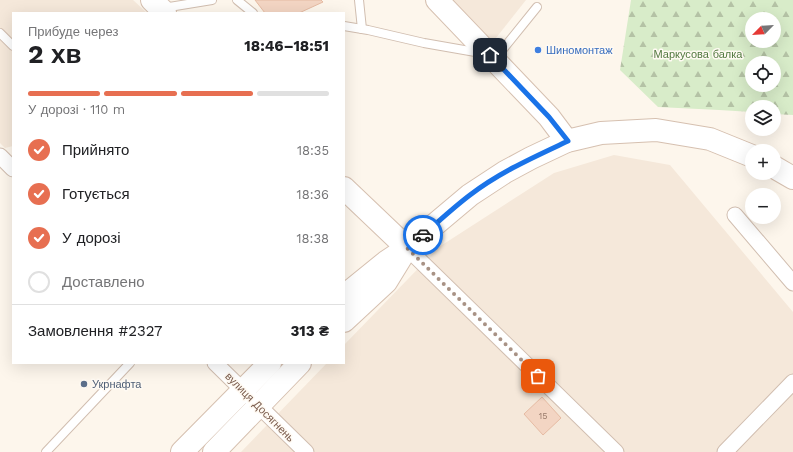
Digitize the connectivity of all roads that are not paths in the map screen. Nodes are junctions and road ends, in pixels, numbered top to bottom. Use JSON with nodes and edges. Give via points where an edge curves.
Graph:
{"nodes":[{"id":1,"x":212,"y":0,"type":"edge"},
{"id":2,"x":237,"y":0,"type":"edge"},
{"id":3,"x":359,"y":0,"type":"edge"},
{"id":4,"x":437,"y":0,"type":"edge"},
{"id":5,"x":159,"y":7,"type":"edge"},
{"id":6,"x":537,"y":7,"type":"dead end"},
{"id":7,"x":252,"y":12,"type":"edge"},
{"id":8,"x":345,"y":26,"type":"edge"},
{"id":9,"x":362,"y":29,"type":"junction"},
{"id":10,"x":0,"y":33,"type":"edge"},
{"id":11,"x":12,"y":45,"type":"edge"},
{"id":12,"x":492,"y":57,"type":"junction"},
{"id":13,"x":568,"y":141,"type":"junction"},
{"id":14,"x":745,"y":153,"type":"edge"},
{"id":15,"x":0,"y":156,"type":"edge"},
{"id":16,"x":12,"y":168,"type":"edge"},
{"id":17,"x":781,"y":171,"type":"edge"},
{"id":18,"x":793,"y":178,"type":"edge"},
{"id":19,"x":345,"y":189,"type":"edge"},
{"id":20,"x":735,"y":216,"type":"dead end"},
{"id":21,"x":407,"y":248,"type":"junction"},
{"id":22,"x":793,"y":283,"type":"edge"},
{"id":23,"x":345,"y":295,"type":"edge"},
{"id":24,"x":345,"y":320,"type":"edge"},
{"id":25,"x":129,"y":364,"type":"edge"},
{"id":26,"x":216,"y":364,"type":"edge"},
{"id":27,"x":269,"y":364,"type":"edge"},
{"id":28,"x":299,"y":364,"type":"edge"},
{"id":29,"x":793,"y":382,"type":"edge"},
{"id":30,"x":244,"y":390,"type":"junction"},
{"id":31,"x":259,"y":406,"type":"junction"},
{"id":32,"x":46,"y":452,"type":"edge"},
{"id":33,"x":182,"y":452,"type":"edge"},
{"id":34,"x":214,"y":452,"type":"edge"},
{"id":35,"x":306,"y":452,"type":"edge"},
{"id":36,"x":616,"y":452,"type":"edge"},
{"id":37,"x":725,"y":452,"type":"edge"}],
"edges":[{"from":1,"to":5,"type":"lane"},
{"from":2,"to":7,"type":"lane"},
{"from":3,"to":9,"type":"lane"},
{"from":4,"to":12,"type":"street"},
{"from":6,"to":12,"type":"lane"},
{"from":8,"to":9,"type":"lane"},
{"from":9,"to":12,"type":"lane"},
{"from":10,"to":11,"type":"lane"},
{"from":12,"to":13,"type":"street","via":[[549,117]]},
{"from":13,"to":14,"type":"street","via":[[601,133],[656,130],[710,139]]},
{"from":13,"to":21,"type":"street","via":[[505,172],[470,195]]},
{"from":15,"to":16,"type":"street"},
{"from":17,"to":18,"type":"street"},
{"from":19,"to":21,"type":"street"},
{"from":20,"to":22,"type":"street"},
{"from":21,"to":23,"type":"street"},
{"from":21,"to":24,"type":"street","via":[[386,282]]},
{"from":21,"to":36,"type":"street"},
{"from":25,"to":32,"type":"lane"},
{"from":26,"to":30,"type":"street","name":"вулиця Досягнень"},
{"from":27,"to":30,"type":"street"},
{"from":28,"to":31,"type":"street"},
{"from":29,"to":37,"type":"street"},
{"from":30,"to":31,"type":"street","name":"вулиця Досягнень"},
{"from":30,"to":33,"type":"street"},
{"from":31,"to":34,"type":"street"},
{"from":31,"to":35,"type":"street","name":"вулиця Досягнень"}]}
